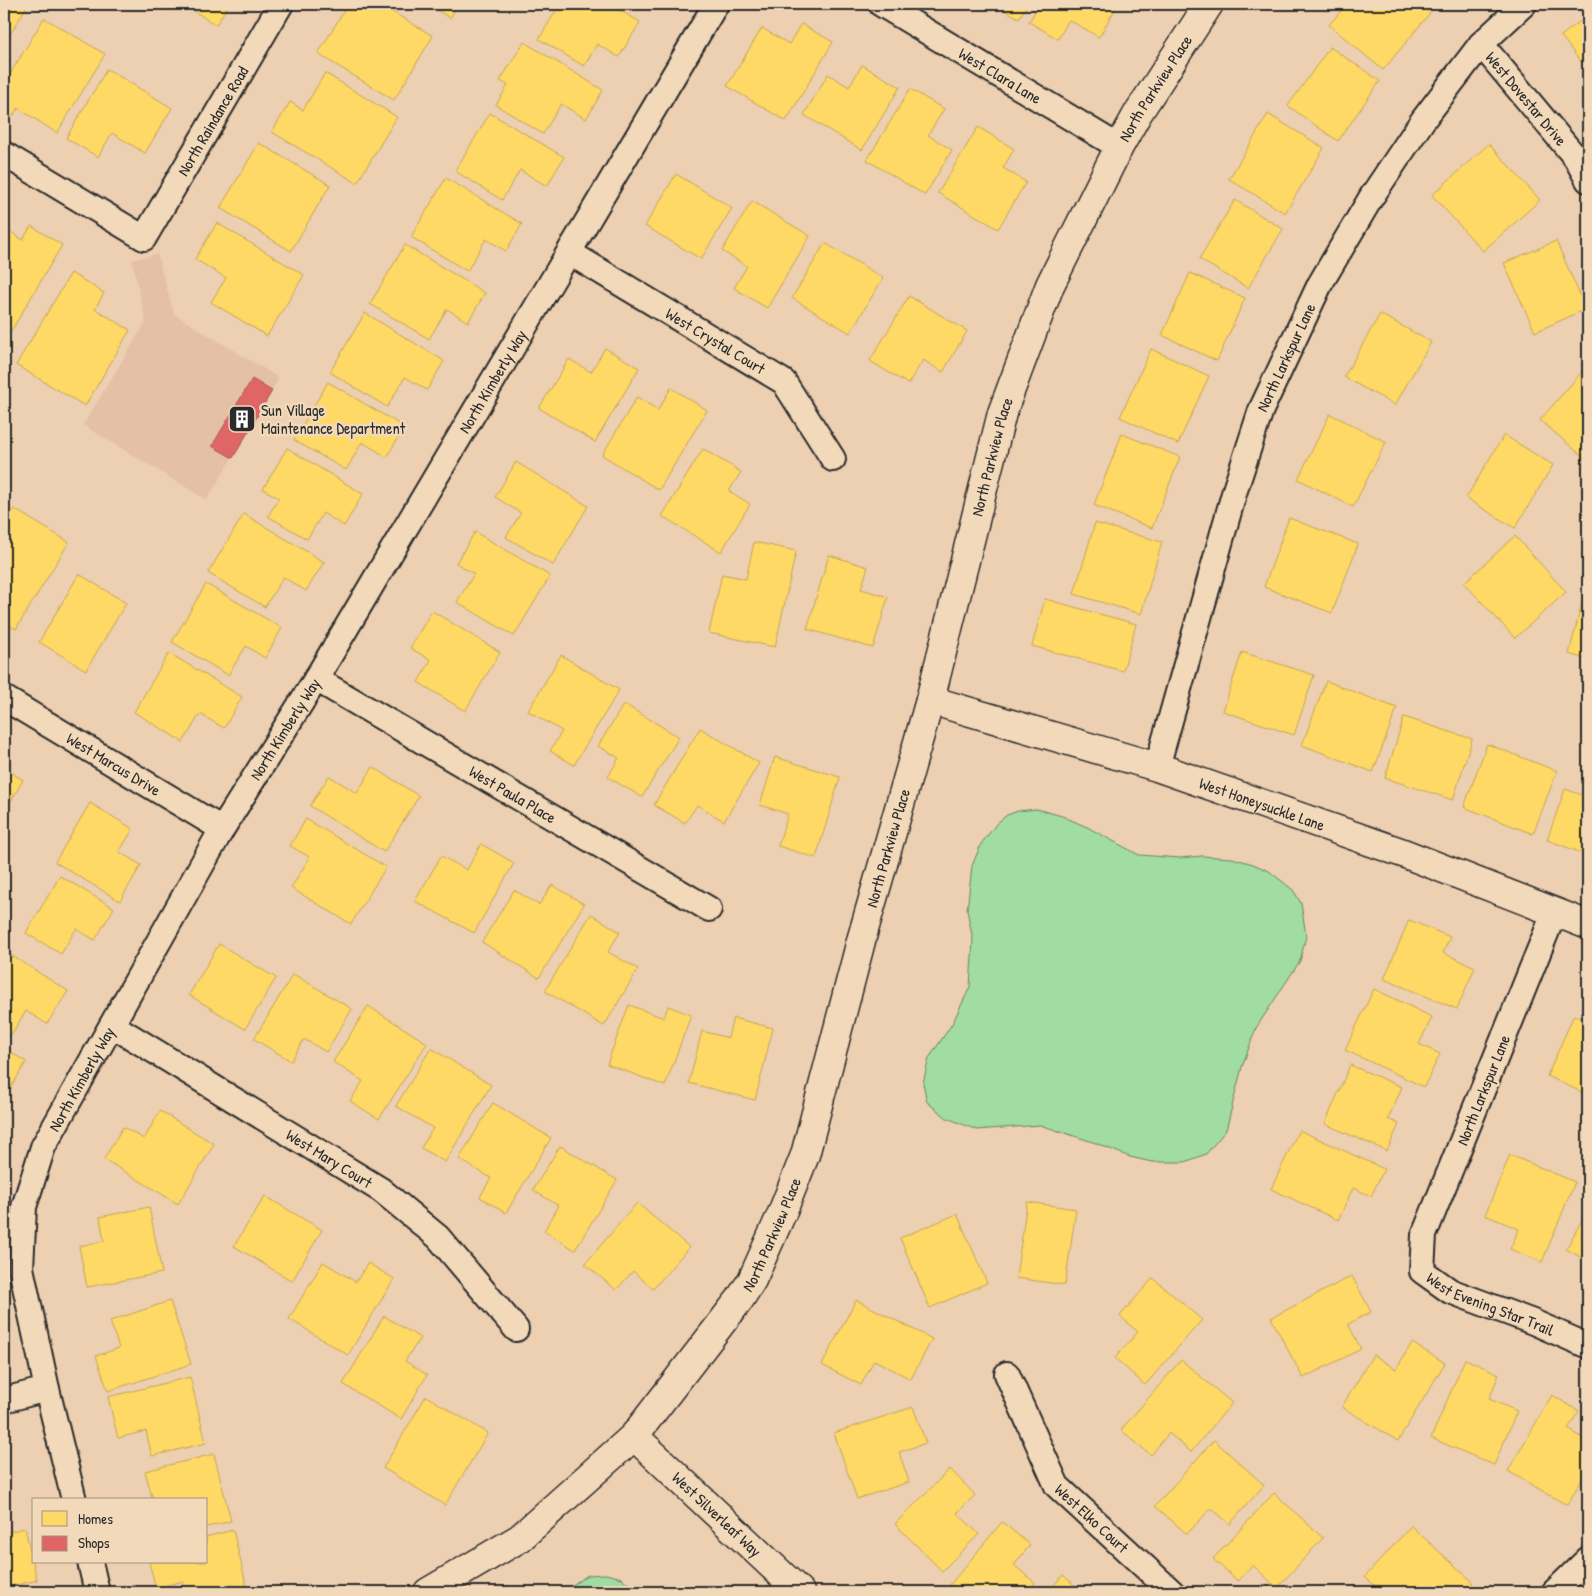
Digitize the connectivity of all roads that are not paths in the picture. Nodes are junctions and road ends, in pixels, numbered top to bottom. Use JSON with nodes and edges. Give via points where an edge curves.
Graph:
{"nodes":[{"id":1,"x":281,"y":4,"type":"edge"},
{"id":2,"x":716,"y":4,"type":"edge"},
{"id":3,"x":881,"y":4,"type":"edge"},
{"id":4,"x":1209,"y":4,"type":"edge"},
{"id":5,"x":1524,"y":4,"type":"edge"},
{"id":6,"x":1481,"y":44,"type":"junction"},
{"id":7,"x":1119,"y":147,"type":"junction"},
{"id":8,"x":4,"y":154,"type":"edge"},
{"id":9,"x":1588,"y":180,"type":"edge"},
{"id":10,"x":570,"y":253,"type":"junction"},
{"id":11,"x":833,"y":459,"type":"dead end"},
{"id":12,"x":316,"y":679,"type":"junction"},
{"id":13,"x":4,"y":698,"type":"edge"},
{"id":14,"x":930,"y":700,"type":"junction"},
{"id":15,"x":1158,"y":767,"type":"junction"},
{"id":16,"x":222,"y":829,"type":"junction"},
{"id":17,"x":709,"y":909,"type":"dead end"},
{"id":18,"x":1555,"y":911,"type":"junction"},
{"id":19,"x":1588,"y":925,"type":"edge"},
{"id":20,"x":112,"y":1025,"type":"junction"},
{"id":21,"x":1422,"y":1271,"type":"joint"},
{"id":22,"x":516,"y":1329,"type":"dead end"},
{"id":23,"x":1588,"y":1346,"type":"edge"},
{"id":24,"x":1007,"y":1374,"type":"dead end"},
{"id":25,"x":47,"y":1389,"type":"junction"},
{"id":26,"x":4,"y":1400,"type":"edge"},
{"id":27,"x":634,"y":1436,"type":"junction"},
{"id":28,"x":74,"y":1498,"type":"edge"},
{"id":29,"x":1588,"y":1559,"type":"edge"},
{"id":30,"x":90,"y":1564,"type":"edge"},
{"id":31,"x":97,"y":1592,"type":"edge"},
{"id":32,"x":428,"y":1592,"type":"edge"},
{"id":33,"x":800,"y":1592,"type":"edge"},
{"id":34,"x":1172,"y":1592,"type":"edge"},
{"id":35,"x":1554,"y":1592,"type":"edge"}],
"edges":[{"from":1,"to":8,"type":"street","name":"North Raindance Road","via":[[144,238]]},
{"from":2,"to":10,"type":"street","name":"North Kimberly Way"},
{"from":3,"to":7,"type":"street","name":"West Clara Lane"},
{"from":4,"to":7,"type":"street","name":"North Parkview Place"},
{"from":5,"to":6,"type":"street","name":"North Larkspur Lane"},
{"from":6,"to":9,"type":"street","name":"West Dovestar Drive","via":[[1576,158]]},
{"from":6,"to":15,"type":"street","name":"North Larkspur Lane","via":[[1423,120],[1372,196],[1320,284],[1261,410],[1234,490]]},
{"from":7,"to":14,"type":"street","name":"North Parkview Place","via":[[1050,285],[1002,412]]},
{"from":10,"to":11,"type":"street","name":"West Crystal Court","via":[[784,382]]},
{"from":10,"to":12,"type":"street","name":"North Kimberly Way"},
{"from":12,"to":16,"type":"street","name":"North Kimberly Way"},
{"from":12,"to":17,"type":"street","name":"West Paula Place"},
{"from":13,"to":16,"type":"street","name":"West Marcus Drive"},
{"from":14,"to":15,"type":"street","name":"West Honeysuckle Lane"},
{"from":14,"to":27,"type":"street","name":"North Parkview Place","via":[[862,937],[805,1155],[785,1205],[752,1280],[740,1299]]},
{"from":15,"to":18,"type":"street","name":"West Honeysuckle Lane","via":[[1403,853]]},
{"from":16,"to":20,"type":"street","name":"North Kimberly Way"},
{"from":18,"to":19,"type":"street","name":"West Honeysuckle Lane"},
{"from":18,"to":21,"type":"street","name":"North Larkspur Lane","via":[[1424,1235]]},
{"from":20,"to":22,"type":"street","name":"West Mary Court","via":[[381,1190],[438,1237]]},
{"from":20,"to":25,"type":"street","name":"North Kimberly Way","via":[[43,1147],[24,1207],[21,1268]]},
{"from":21,"to":23,"type":"street","name":"West Evening Star Trail","via":[[1450,1292]]},
{"from":24,"to":34,"type":"street","name":"West Elko Court","via":[[1057,1486]]},
{"from":25,"to":26,"type":"street"},
{"from":25,"to":28,"type":"street","name":"North Kimberly Way"},
{"from":27,"to":32,"type":"street","name":"North Parkview Place","via":[[520,1538]]},
{"from":27,"to":33,"type":"street","name":"West Silverleaf Way"},
{"from":29,"to":35,"type":"street"},
{"from":30,"to":31,"type":"street"}]}
